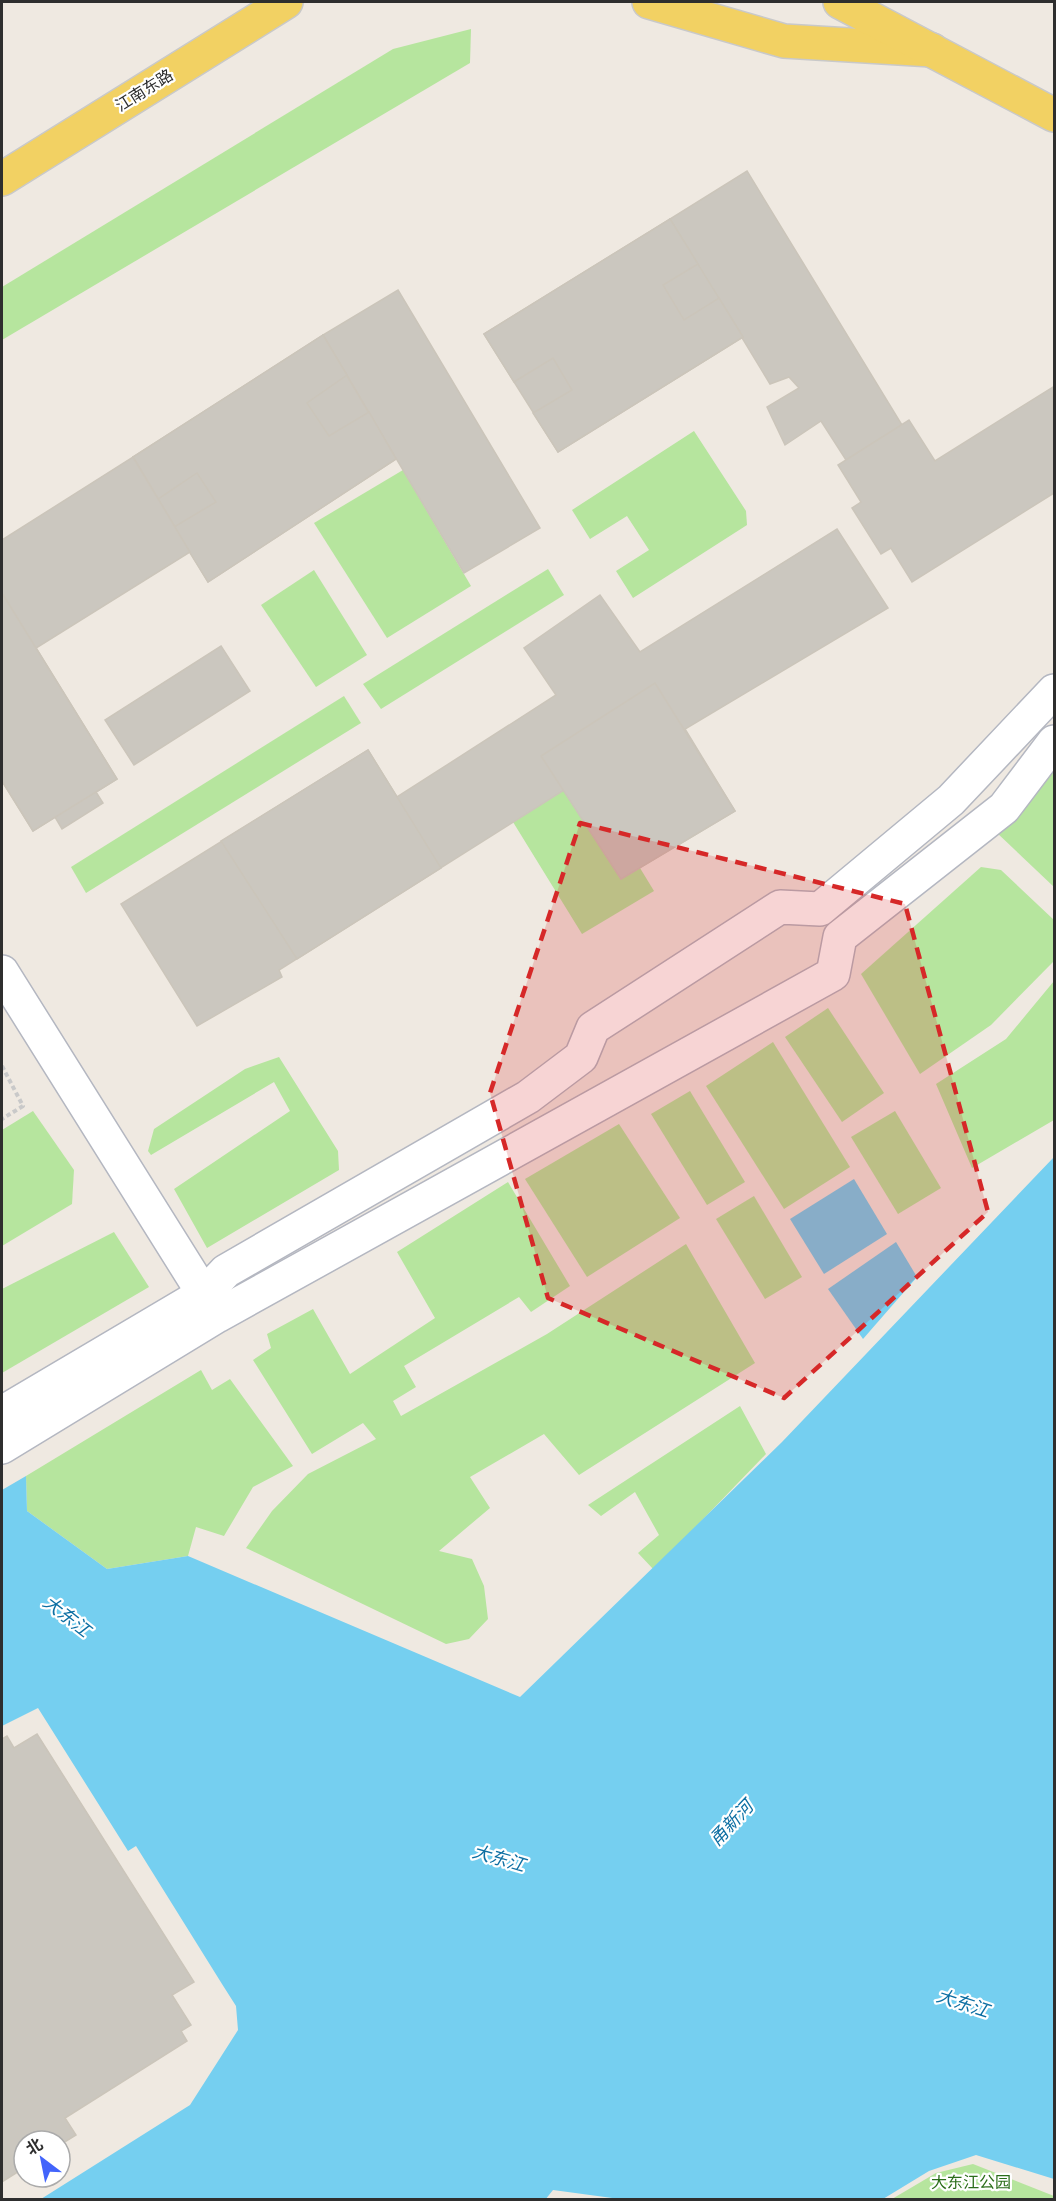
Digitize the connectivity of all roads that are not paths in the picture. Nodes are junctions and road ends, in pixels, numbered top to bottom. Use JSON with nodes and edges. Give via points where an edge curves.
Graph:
{"nodes":[{"id":1,"x":286,"y":2,"type":"edge"},
{"id":2,"x":649,"y":2,"type":"edge"},
{"id":3,"x":840,"y":2,"type":"edge"},
{"id":4,"x":932,"y":50,"type":"junction"},
{"id":5,"x":1054,"y":115,"type":"edge"},
{"id":6,"x":2,"y":178,"type":"edge"},
{"id":7,"x":1054,"y":691,"type":"edge"},
{"id":8,"x":1054,"y":742,"type":"edge"},
{"id":9,"x":2,"y":972,"type":"edge"},
{"id":10,"x":2,"y":1005,"type":"edge"},
{"id":11,"x":203,"y":1310,"type":"junction"},
{"id":12,"x":2,"y":1413,"type":"edge"},
{"id":13,"x":2,"y":1447,"type":"edge"}],
"edges":[{"from":1,"to":6,"type":"main road","name":"江南东路"},
{"from":2,"to":4,"type":"main road","via":[[784,41]]},
{"from":3,"to":4,"type":"main road"},
{"from":4,"to":5,"type":"main road"},
{"from":7,"to":11,"type":"street","via":[[951,801],[820,909],[780,908],[593,1028],[581,1058],[528,1097],[226,1271]]},
{"from":8,"to":11,"type":"street","via":[[1004,808],[840,937],[833,974]]},
{"from":9,"to":11,"type":"street"},
{"from":10,"to":11,"type":"street"},
{"from":11,"to":12,"type":"street"},
{"from":11,"to":13,"type":"street"}]}
